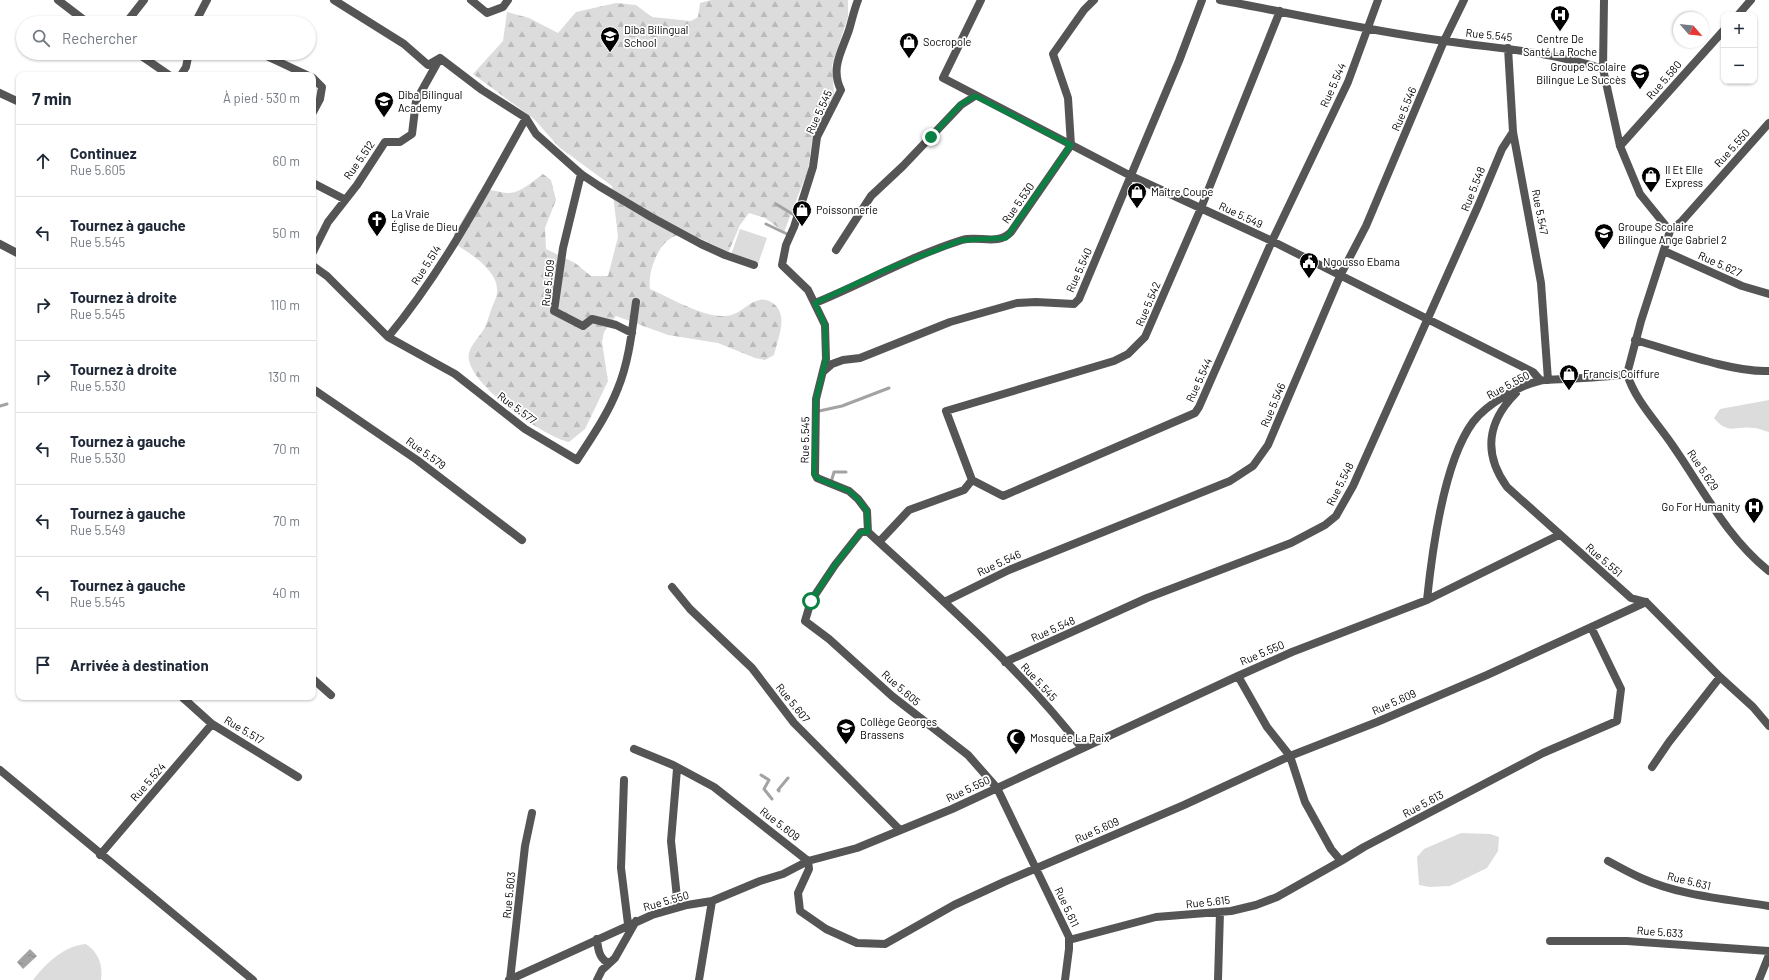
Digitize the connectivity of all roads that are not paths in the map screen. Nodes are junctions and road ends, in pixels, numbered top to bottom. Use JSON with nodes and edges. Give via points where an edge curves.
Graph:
{"nodes":[{"id":1,"x":58,"y":0,"type":"edge"},
{"id":2,"x":144,"y":0,"type":"edge"},
{"id":3,"x":207,"y":0,"type":"edge"},
{"id":4,"x":334,"y":0,"type":"edge"},
{"id":5,"x":471,"y":0,"type":"edge"},
{"id":6,"x":508,"y":0,"type":"edge"},
{"id":7,"x":858,"y":0,"type":"edge"},
{"id":8,"x":981,"y":0,"type":"edge"},
{"id":9,"x":1094,"y":0,"type":"edge"},
{"id":10,"x":1202,"y":0,"type":"edge"},
{"id":11,"x":1220,"y":0,"type":"edge"},
{"id":12,"x":1378,"y":0,"type":"edge"},
{"id":13,"x":1464,"y":0,"type":"edge"},
{"id":14,"x":1604,"y":0,"type":"edge"},
{"id":15,"x":1751,"y":0,"type":"edge"},
{"id":16,"x":1280,"y":11,"type":"junction"},
{"id":17,"x":1741,"y":12,"type":"edge"},
{"id":18,"x":77,"y":16,"type":"edge"},
{"id":19,"x":131,"y":16,"type":"edge"},
{"id":20,"x":199,"y":16,"type":"edge"},
{"id":21,"x":1367,"y":27,"type":"junction"},
{"id":22,"x":1721,"y":33,"type":"edge"},
{"id":23,"x":1444,"y":41,"type":"junction"},
{"id":24,"x":1508,"y":48,"type":"junction"},
{"id":25,"x":440,"y":58,"type":"junction"},
{"id":26,"x":148,"y":60,"type":"edge"},
{"id":27,"x":188,"y":60,"type":"edge"},
{"id":28,"x":275,"y":60,"type":"edge"},
{"id":29,"x":1603,"y":69,"type":"junction"},
{"id":30,"x":166,"y":72,"type":"edge"},
{"id":31,"x":183,"y":72,"type":"edge"},
{"id":32,"x":301,"y":72,"type":"edge"},
{"id":33,"x":316,"y":81,"type":"edge"},
{"id":34,"x":0,"y":93,"type":"edge"},
{"id":35,"x":975,"y":96,"type":"junction"},
{"id":36,"x":16,"y":101,"type":"edge"},
{"id":37,"x":316,"y":106,"type":"edge"},
{"id":38,"x":526,"y":118,"type":"junction"},
{"id":39,"x":1769,"y":123,"type":"edge"},
{"id":40,"x":1513,"y":132,"type":"junction"},
{"id":41,"x":1071,"y":145,"type":"junction"},
{"id":42,"x":1620,"y":146,"type":"junction"},
{"id":43,"x":581,"y":174,"type":"junction"},
{"id":44,"x":1131,"y":176,"type":"junction"},
{"id":45,"x":316,"y":185,"type":"edge"},
{"id":46,"x":344,"y":199,"type":"junction"},
{"id":47,"x":1201,"y":208,"type":"junction"},
{"id":48,"x":1670,"y":231,"type":"junction"},
{"id":49,"x":1272,"y":241,"type":"junction"},
{"id":50,"x":0,"y":244,"type":"edge"},
{"id":51,"x":316,"y":246,"type":"edge"},
{"id":52,"x":836,"y":250,"type":"dead end"},
{"id":53,"x":1664,"y":251,"type":"junction"},
{"id":54,"x":16,"y":254,"type":"edge"},
{"id":55,"x":754,"y":265,"type":"dead end"},
{"id":56,"x":316,"y":268,"type":"edge"},
{"id":57,"x":1340,"y":276,"type":"junction"},
{"id":58,"x":1769,"y":294,"type":"edge"},
{"id":59,"x":636,"y":302,"type":"dead end"},
{"id":60,"x":815,"y":303,"type":"junction"},
{"id":61,"x":1427,"y":321,"type":"junction"},
{"id":62,"x":632,"y":332,"type":"junction"},
{"id":63,"x":388,"y":337,"type":"junction"},
{"id":64,"x":1635,"y":340,"type":"junction"},
{"id":65,"x":824,"y":371,"type":"junction"},
{"id":66,"x":1769,"y":371,"type":"edge"},
{"id":67,"x":1627,"y":374,"type":"junction"},
{"id":68,"x":1544,"y":380,"type":"junction"},
{"id":69,"x":1523,"y":388,"type":"junction"},
{"id":70,"x":316,"y":391,"type":"edge"},
{"id":71,"x":972,"y":480,"type":"junction"},
{"id":72,"x":868,"y":532,"type":"junction"},
{"id":73,"x":1559,"y":535,"type":"junction"},
{"id":74,"x":522,"y":540,"type":"dead end"},
{"id":75,"x":879,"y":542,"type":"junction"},
{"id":76,"x":1769,"y":571,"type":"edge"},
{"id":77,"x":672,"y":587,"type":"dead end"},
{"id":78,"x":1427,"y":600,"type":"junction"},
{"id":79,"x":944,"y":602,"type":"junction"},
{"id":80,"x":1646,"y":602,"type":"junction"},
{"id":81,"x":1590,"y":627,"type":"junction"},
{"id":82,"x":1006,"y":662,"type":"junction"},
{"id":83,"x":1238,"y":676,"type":"junction"},
{"id":84,"x":1720,"y":677,"type":"junction"},
{"id":85,"x":316,"y":682,"type":"edge"},
{"id":86,"x":331,"y":695,"type":"dead end"},
{"id":87,"x":185,"y":700,"type":"edge"},
{"id":88,"x":212,"y":724,"type":"junction"},
{"id":89,"x":1769,"y":726,"type":"edge"},
{"id":90,"x":1081,"y":747,"type":"junction"},
{"id":91,"x":634,"y":749,"type":"dead end"},
{"id":92,"x":1290,"y":756,"type":"junction"},
{"id":93,"x":1652,"y":767,"type":"dead end"},
{"id":94,"x":677,"y":769,"type":"junction"},
{"id":95,"x":0,"y":770,"type":"edge"},
{"id":96,"x":298,"y":777,"type":"dead end"},
{"id":97,"x":624,"y":780,"type":"dead end"},
{"id":98,"x":997,"y":788,"type":"junction"},
{"id":99,"x":532,"y":813,"type":"dead end"},
{"id":100,"x":900,"y":830,"type":"junction"},
{"id":101,"x":100,"y":855,"type":"junction"},
{"id":102,"x":808,"y":860,"type":"junction"},
{"id":103,"x":1341,"y":860,"type":"junction"},
{"id":104,"x":1608,"y":861,"type":"dead end"},
{"id":105,"x":1037,"y":869,"type":"junction"},
{"id":106,"x":712,"y":901,"type":"junction"},
{"id":107,"x":1769,"y":906,"type":"edge"},
{"id":108,"x":678,"y":907,"type":"junction"},
{"id":109,"x":1220,"y":912,"type":"junction"},
{"id":110,"x":632,"y":923,"type":"junction"},
{"id":111,"x":597,"y":939,"type":"junction"},
{"id":112,"x":1069,"y":940,"type":"junction"},
{"id":113,"x":1550,"y":941,"type":"dead end"},
{"id":114,"x":1769,"y":951,"type":"edge"},
{"id":115,"x":1769,"y":955,"type":"edge"},
{"id":116,"x":608,"y":963,"type":"junction"},
{"id":117,"x":253,"y":980,"type":"edge"},
{"id":118,"x":510,"y":980,"type":"edge"},
{"id":119,"x":597,"y":980,"type":"edge"},
{"id":120,"x":699,"y":980,"type":"edge"},
{"id":121,"x":1065,"y":980,"type":"edge"},
{"id":122,"x":1218,"y":980,"type":"edge"},
{"id":123,"x":1759,"y":980,"type":"edge"}],
"edges":[{"from":1,"to":18,"type":"street"},
{"from":2,"to":19,"type":"street"},
{"from":3,"to":20,"type":"street"},
{"from":4,"to":25,"type":"street","via":[[404,44],[428,65]]},
{"from":5,"to":6,"type":"street","via":[[487,13],[503,7]]},
{"from":7,"to":60,"type":"street","name":"Rue 5.545","via":[[838,54],[837,81],[841,90],[818,137],[813,167],[786,244],[782,265],[808,290]]},
{"from":8,"to":35,"type":"street","name":"Rue 5.549","via":[[943,78]]},
{"from":9,"to":41,"type":"street","via":[[1053,54],[1068,98]]},
{"from":10,"to":44,"type":"street","name":"Rue 5.540"},
{"from":11,"to":16,"type":"street","name":"Rue 5.545"},
{"from":12,"to":21,"type":"street","name":"Rue 5.544"},
{"from":13,"to":23,"type":"street","name":"Rue 5.546"},
{"from":14,"to":29,"type":"street"},
{"from":15,"to":17,"type":"street"},
{"from":16,"to":21,"type":"street","name":"Rue 5.545"},
{"from":16,"to":47,"type":"street","name":"Rue 5.542"},
{"from":21,"to":23,"type":"street","name":"Rue 5.545"},
{"from":21,"to":49,"type":"street","name":"Rue 5.544","via":[[1348,82]]},
{"from":22,"to":42,"type":"street","name":"Rue 5.580"},
{"from":23,"to":24,"type":"street","name":"Rue 5.545"},
{"from":23,"to":57,"type":"street","name":"Rue 5.546","via":[[1366,226]]},
{"from":24,"to":29,"type":"street","name":"Rue 5.545","via":[[1564,57]]},
{"from":24,"to":40,"type":"street","name":"Rue 5.547"},
{"from":25,"to":38,"type":"street","via":[[482,90]]},
{"from":25,"to":46,"type":"street","name":"Rue 5.512","via":[[416,101],[412,134],[400,142],[385,142],[357,185]]},
{"from":26,"to":30,"type":"street"},
{"from":27,"to":31,"type":"street"},
{"from":28,"to":32,"type":"street"},
{"from":29,"to":42,"type":"street"},
{"from":33,"to":37,"type":"street","via":[[322,87]]},
{"from":34,"to":36,"type":"street"},
{"from":35,"to":41,"type":"street","name":"Rue 5.549"},
{"from":35,"to":52,"type":"street","via":[[960,105],[904,166],[871,196]]},
{"from":38,"to":43,"type":"street","via":[[536,134]]},
{"from":38,"to":63,"type":"street","name":"Rue 5.514","via":[[440,266],[409,312]]},
{"from":39,"to":48,"type":"street","name":"Rue 5.550","via":[[1682,221]]},
{"from":40,"to":61,"type":"street","name":"Rue 5.548","via":[[1502,148]]},
{"from":40,"to":68,"type":"street","name":"Rue 5.547","via":[[1541,283]]},
{"from":41,"to":44,"type":"street","name":"Rue 5.549"},
{"from":41,"to":60,"type":"street","name":"Rue 5.530","via":[[1006,238],[962,240],[885,270]]},
{"from":42,"to":48,"type":"street","via":[[1640,194]]},
{"from":43,"to":55,"type":"street","via":[[651,217],[724,255]]},
{"from":43,"to":62,"type":"street","name":"Rue 5.509","via":[[563,248],[554,311],[583,326],[592,319]]},
{"from":44,"to":47,"type":"street","name":"Rue 5.549"},
{"from":44,"to":65,"type":"street","name":"Rue 5.540","via":[[1079,299],[1074,304],[1017,303],[950,322],[860,358],[832,364]]},
{"from":45,"to":46,"type":"street"},
{"from":46,"to":51,"type":"street","name":"Rue 5.512"},
{"from":47,"to":49,"type":"street","name":"Rue 5.549"},
{"from":47,"to":71,"type":"street","name":"Rue 5.542","via":[[1145,337],[1128,354],[946,411]]},
{"from":48,"to":53,"type":"street"},
{"from":49,"to":57,"type":"street","name":"Rue 5.549"},
{"from":49,"to":71,"type":"street","name":"Rue 5.544","via":[[1195,413],[1002,496]]},
{"from":50,"to":54,"type":"street"},
{"from":53,"to":58,"type":"street","name":"Rue 5.627","via":[[1742,286]]},
{"from":53,"to":64,"type":"street"},
{"from":56,"to":63,"type":"street","name":"Rue 5.577"},
{"from":57,"to":61,"type":"street","name":"Rue 5.549"},
{"from":57,"to":79,"type":"street","name":"Rue 5.546","via":[[1268,445],[1253,466],[1230,480],[1009,570]]},
{"from":59,"to":62,"type":"street","name":"Rue 5.577"},
{"from":60,"to":65,"type":"street","name":"Rue 5.545","via":[[825,325]]},
{"from":61,"to":68,"type":"street","name":"Rue 5.549","via":[[1533,372]]},
{"from":61,"to":82,"type":"street","name":"Rue 5.548","via":[[1353,486],[1336,516],[1325,525],[1291,544],[1147,598]]},
{"from":62,"to":63,"type":"street","name":"Rue 5.577","via":[[626,365],[618,388],[605,417],[577,460],[525,429],[455,374]]},
{"from":64,"to":66,"type":"street","via":[[1723,364],[1758,372]]},
{"from":64,"to":67,"type":"street"},
{"from":65,"to":72,"type":"street","name":"Rue 5.545","via":[[816,399],[814,474],[817,478],[849,491],[858,499],[867,511]]},
{"from":67,"to":68,"type":"street","name":"Rue 5.550"},
{"from":67,"to":76,"type":"street","name":"Rue 5.629","via":[[1639,400],[1673,445],[1729,529]]},
{"from":68,"to":69,"type":"street","name":"Rue 5.550"},
{"from":69,"to":73,"type":"street","name":"Rue 5.551","via":[[1499,412],[1492,439],[1492,455],[1496,469],[1513,494]]},
{"from":69,"to":78,"type":"street","name":"Rue 5.550","via":[[1481,413],[1472,424],[1456,456],[1436,533]]},
{"from":70,"to":74,"type":"street","name":"Rue 5.579","via":[[417,460]]},
{"from":71,"to":75,"type":"street","via":[[964,490],[909,510]]},
{"from":72,"to":75,"type":"street","name":"Rue 5.545"},
{"from":72,"to":98,"type":"street","name":"Rue 5.605","via":[[861,532],[835,565],[811,601],[805,621],[829,638],[892,696],[968,755]]},
{"from":73,"to":78,"type":"street"},
{"from":73,"to":80,"type":"street","name":"Rue 5.551","via":[[1631,598]]},
{"from":75,"to":79,"type":"street","name":"Rue 5.545"},
{"from":77,"to":100,"type":"street","name":"Rue 5.607","via":[[690,609],[752,668],[799,729]]},
{"from":78,"to":83,"type":"street","name":"Rue 5.550","via":[[1292,652]]},
{"from":79,"to":82,"type":"street","name":"Rue 5.545"},
{"from":80,"to":81,"type":"street","name":"Rue 5.609"},
{"from":80,"to":84,"type":"street","name":"Rue 5.551"},
{"from":81,"to":92,"type":"street","name":"Rue 5.609","via":[[1487,675]]},
{"from":81,"to":103,"type":"street","name":"Rue 5.613","via":[[1621,689],[1618,722],[1543,753]]},
{"from":82,"to":90,"type":"street","name":"Rue 5.545"},
{"from":83,"to":90,"type":"street","name":"Rue 5.550"},
{"from":83,"to":92,"type":"street","via":[[1267,727]]},
{"from":84,"to":89,"type":"street","name":"Rue 5.551","via":[[1753,706]]},
{"from":84,"to":93,"type":"street"},
{"from":85,"to":86,"type":"street"},
{"from":87,"to":88,"type":"street","name":"Rue 5.517"},
{"from":88,"to":96,"type":"street","name":"Rue 5.517"},
{"from":88,"to":101,"type":"street","name":"Rue 5.524"},
{"from":90,"to":98,"type":"street","name":"Rue 5.550"},
{"from":91,"to":94,"type":"street","name":"Rue 5.609"},
{"from":92,"to":103,"type":"street","via":[[1305,802],[1331,849]]},
{"from":92,"to":105,"type":"street","name":"Rue 5.609"},
{"from":94,"to":102,"type":"street","name":"Rue 5.609","via":[[714,787]]},
{"from":94,"to":108,"type":"street","via":[[672,840]]},
{"from":95,"to":101,"type":"street"},
{"from":97,"to":110,"type":"street","via":[[621,868]]},
{"from":98,"to":100,"type":"street","name":"Rue 5.550"},
{"from":98,"to":105,"type":"street","name":"Rue 5.605"},
{"from":99,"to":118,"type":"street","name":"Rue 5.603","via":[[525,846]]},
{"from":100,"to":102,"type":"street","name":"Rue 5.550","via":[[857,848]]},
{"from":101,"to":117,"type":"street"},
{"from":102,"to":105,"type":"street","name":"Rue 5.609","via":[[808,869],[798,893],[800,911],[826,929],[857,943],[885,944],[954,905]]},
{"from":102,"to":106,"type":"street","name":"Rue 5.550","via":[[782,874]]},
{"from":103,"to":109,"type":"street","name":"Rue 5.615","via":[[1277,897],[1256,905]]},
{"from":104,"to":107,"type":"street","name":"Rue 5.631","via":[[1668,888],[1710,898]]},
{"from":105,"to":112,"type":"street","name":"Rue 5.611","via":[[1065,925]]},
{"from":106,"to":108,"type":"street","name":"Rue 5.550"},
{"from":106,"to":120,"type":"street"},
{"from":108,"to":110,"type":"street","name":"Rue 5.550"},
{"from":109,"to":112,"type":"street","name":"Rue 5.615","via":[[1156,917]]},
{"from":109,"to":122,"type":"street"},
{"from":110,"to":111,"type":"street","name":"Rue 5.550"},
{"from":110,"to":116,"type":"street","via":[[616,958]]},
{"from":111,"to":116,"type":"street","via":[[601,956]]},
{"from":111,"to":118,"type":"street","name":"Rue 5.550"},
{"from":112,"to":121,"type":"street","name":"Rue 5.611"},
{"from":113,"to":114,"type":"street","name":"Rue 5.633","via":[[1627,941]]},
{"from":115,"to":123,"type":"street"},
{"from":116,"to":119,"type":"street"}]}
